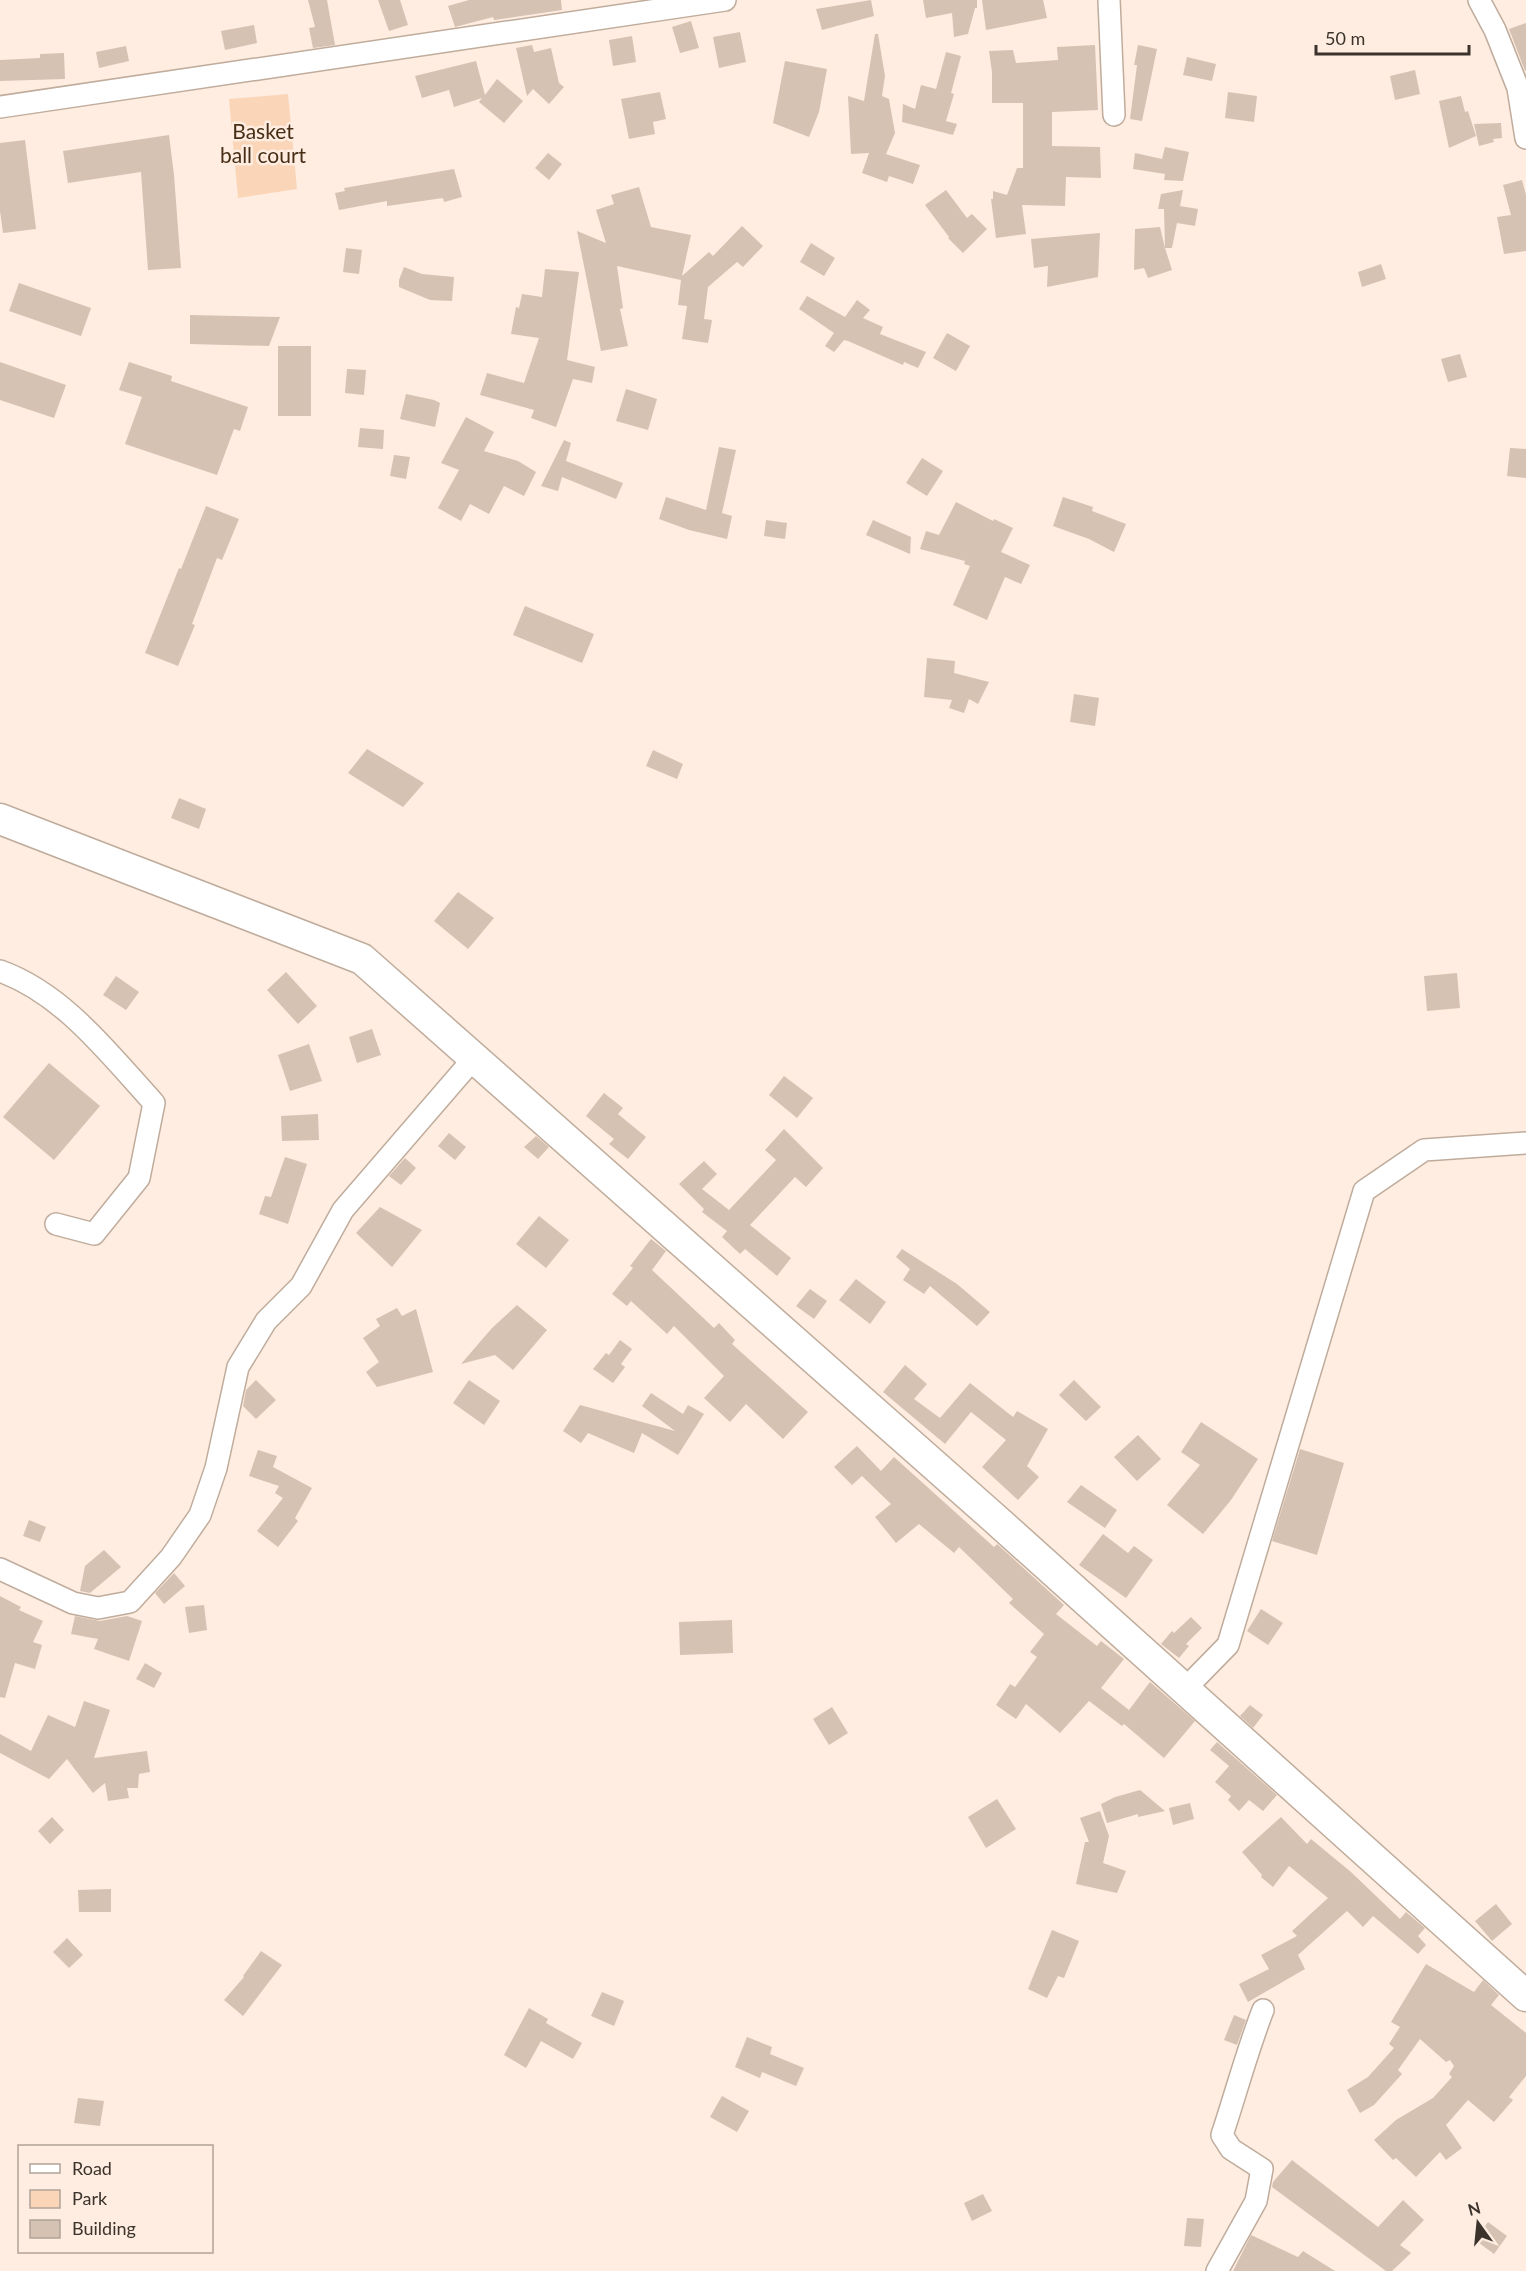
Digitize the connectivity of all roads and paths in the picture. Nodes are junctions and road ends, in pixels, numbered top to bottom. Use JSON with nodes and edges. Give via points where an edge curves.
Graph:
{"nodes":[{"id":1,"x":725,"y":0,"type":"edge"},
{"id":2,"x":1109,"y":0,"type":"edge"},
{"id":3,"x":1479,"y":0,"type":"edge"},
{"id":4,"x":638,"y":6,"type":"edge"},
{"id":5,"x":0,"y":107,"type":"edge"},
{"id":6,"x":1114,"y":115,"type":"dead end"},
{"id":7,"x":1526,"y":138,"type":"edge"},
{"id":8,"x":0,"y":819,"type":"edge"},
{"id":9,"x":0,"y":971,"type":"edge"},
{"id":10,"x":474,"y":1058,"type":"junction"},
{"id":11,"x":1526,"y":1143,"type":"edge"},
{"id":12,"x":56,"y":1224,"type":"dead end"},
{"id":13,"x":0,"y":1569,"type":"edge"},
{"id":14,"x":1185,"y":1689,"type":"junction"},
{"id":15,"x":1526,"y":1996,"type":"edge"},
{"id":16,"x":1263,"y":2010,"type":"dead end"},
{"id":17,"x":1217,"y":2271,"type":"edge"}],
"edges":[{"from":1,"to":4,"type":"street"},
{"from":2,"to":6,"type":"street"},
{"from":3,"to":7,"type":"street","via":[[1518,88]]},
{"from":4,"to":5,"type":"street"},
{"from":8,"to":10,"type":"main road","via":[[362,959]]},
{"from":9,"to":12,"type":"street","via":[[19,978],[62,1006],[154,1103],[139,1178],[94,1234]]},
{"from":10,"to":13,"type":"street","via":[[343,1210],[301,1286],[266,1321],[238,1367],[216,1468],[200,1515],[171,1557],[129,1602],[98,1608],[73,1603]]},
{"from":10,"to":14,"type":"main road"},
{"from":11,"to":14,"type":"street","via":[[1424,1150],[1364,1191],[1227,1645]]},
{"from":14,"to":15,"type":"main road"},
{"from":16,"to":17,"type":"street","via":[[1222,2135],[1231,2149],[1262,2169],[1256,2201]]}]}
